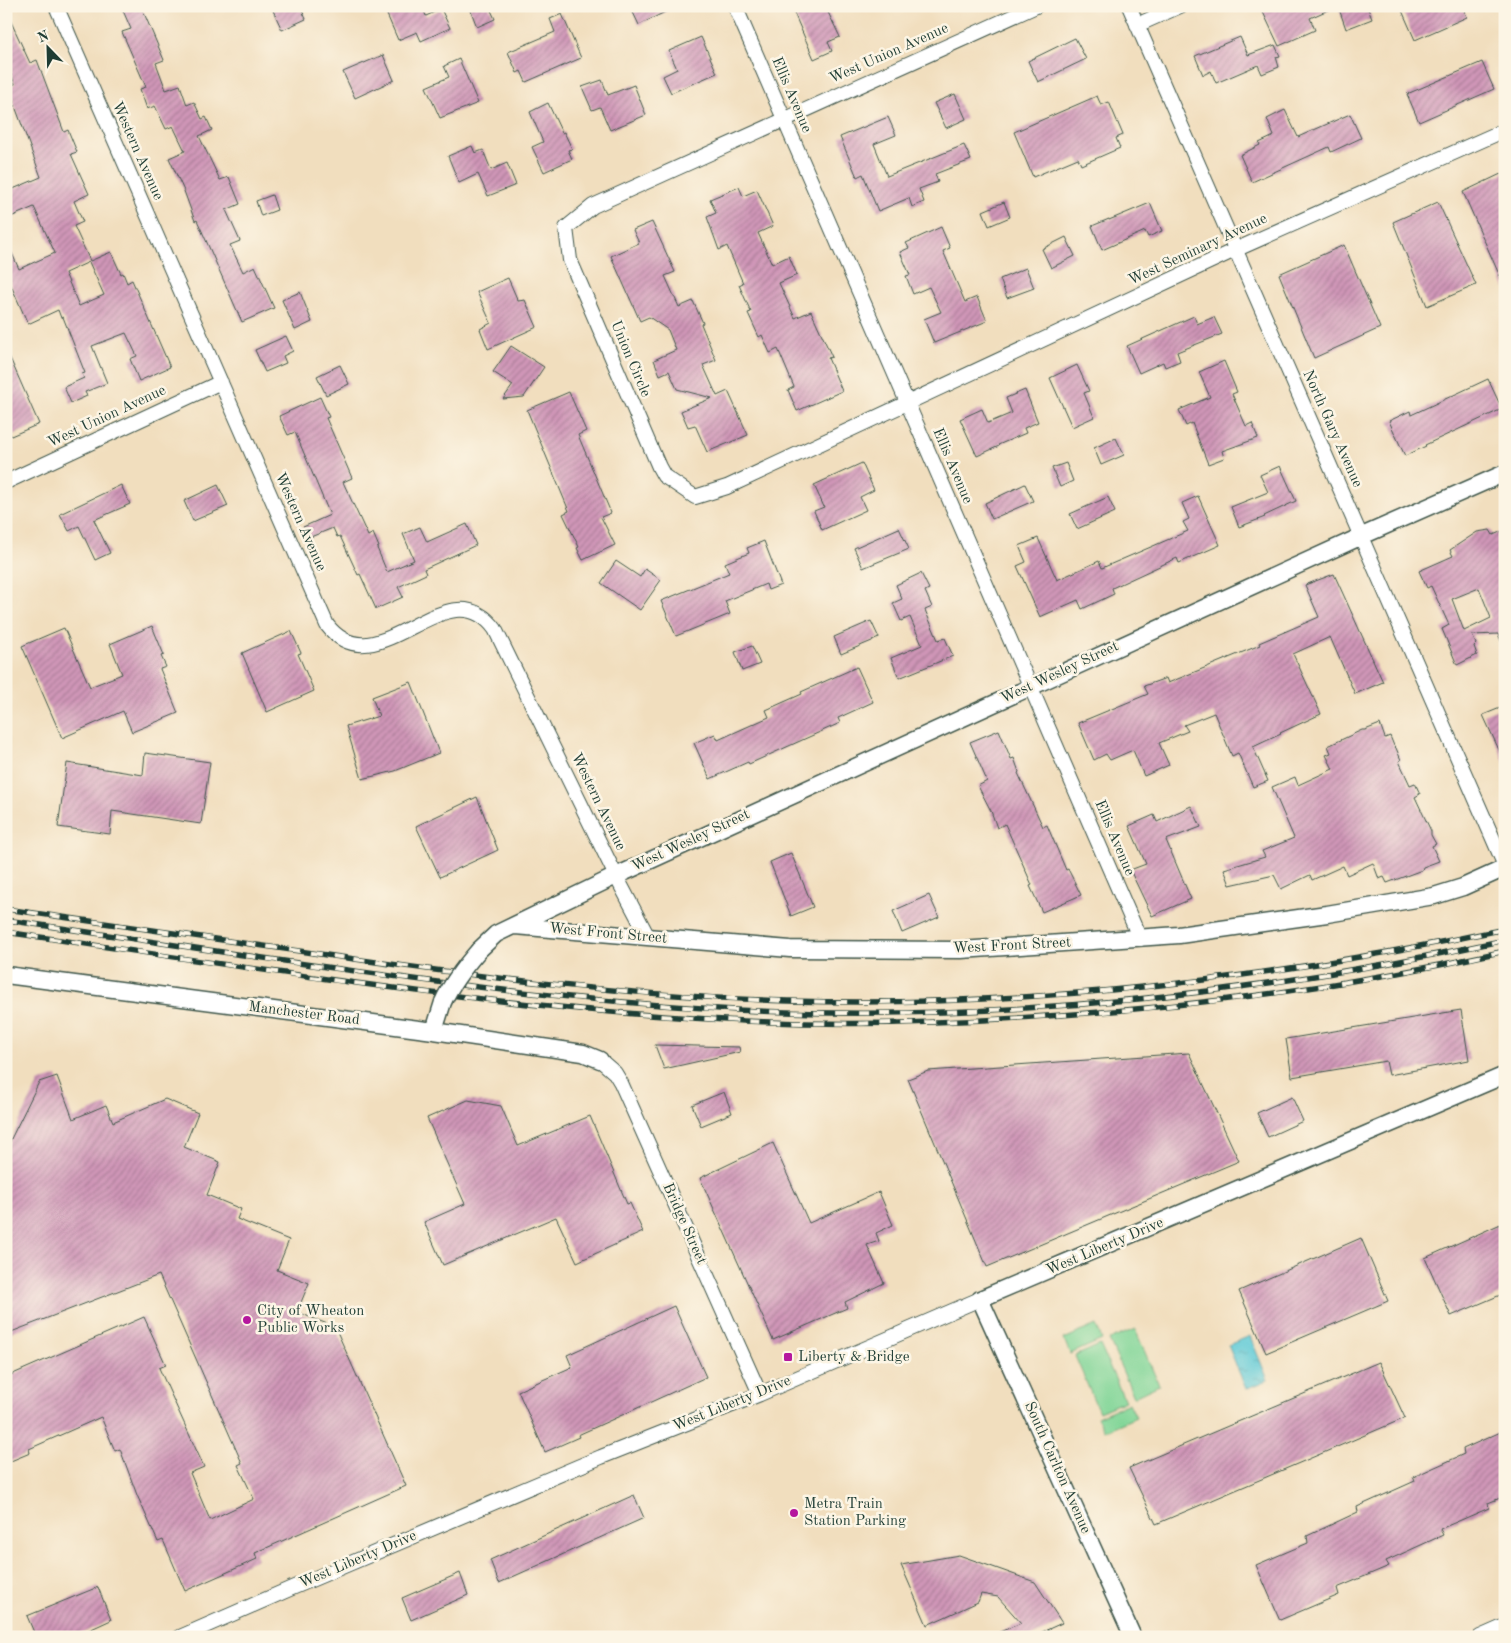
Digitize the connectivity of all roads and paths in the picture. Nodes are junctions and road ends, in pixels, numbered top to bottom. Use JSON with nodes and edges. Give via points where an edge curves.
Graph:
{"nodes":[{"id":1,"x":56,"y":6,"type":"edge"},
{"id":2,"x":735,"y":6,"type":"edge"},
{"id":3,"x":1036,"y":6,"type":"edge"},
{"id":4,"x":1129,"y":6,"type":"edge"},
{"id":5,"x":1180,"y":6,"type":"edge"},
{"id":6,"x":1137,"y":26,"type":"junction"},
{"id":7,"x":784,"y":120,"type":"junction"},
{"id":8,"x":1505,"y":130,"type":"edge"},
{"id":9,"x":1235,"y":250,"type":"junction"},
{"id":10,"x":221,"y":382,"type":"junction"},
{"id":11,"x":907,"y":403,"type":"junction"},
{"id":12,"x":1505,"y":473,"type":"edge"},
{"id":13,"x":6,"y":482,"type":"edge"},
{"id":14,"x":1362,"y":536,"type":"junction"},
{"id":15,"x":1030,"y":687,"type":"junction"},
{"id":16,"x":1505,"y":867,"type":"edge"},
{"id":17,"x":616,"y":876,"type":"junction"},
{"id":18,"x":512,"y":926,"type":"junction"},
{"id":19,"x":648,"y":937,"type":"junction"},
{"id":20,"x":1140,"y":939,"type":"junction"},
{"id":21,"x":6,"y":975,"type":"edge"},
{"id":22,"x":434,"y":1031,"type":"junction"},
{"id":23,"x":600,"y":1060,"type":"joint"},
{"id":24,"x":1505,"y":1075,"type":"edge"},
{"id":25,"x":980,"y":1299,"type":"junction"},
{"id":26,"x":760,"y":1394,"type":"junction"},
{"id":27,"x":1505,"y":1626,"type":"edge"},
{"id":28,"x":180,"y":1637,"type":"edge"},
{"id":29,"x":1133,"y":1637,"type":"edge"},
{"id":30,"x":1480,"y":1637,"type":"edge"}],
"edges":[{"from":1,"to":10,"type":"street","name":"Western Avenue"},
{"from":2,"to":7,"type":"street","name":"Ellis Avenue"},
{"from":3,"to":7,"type":"street","name":"West Union Avenue"},
{"from":4,"to":6,"type":"street","name":"North Gary Avenue"},
{"from":5,"to":6,"type":"street"},
{"from":6,"to":9,"type":"street","name":"North Gary Avenue"},
{"from":7,"to":11,"type":"street","name":"Ellis Avenue"},
{"from":7,"to":11,"type":"street","name":"Union Circle","via":[[593,206],[566,228],[570,260],[659,467],[664,476],[695,497],[727,487]]},
{"from":8,"to":9,"type":"street","name":"West Seminary Avenue"},
{"from":9,"to":11,"type":"street","name":"West Seminary Avenue"},
{"from":9,"to":14,"type":"street","name":"North Gary Avenue"},
{"from":10,"to":13,"type":"street","name":"West Union Avenue"},
{"from":10,"to":17,"type":"street","name":"Western Avenue","via":[[327,625],[334,634],[349,644],[369,645],[449,611],[470,610],[489,621]]},
{"from":11,"to":15,"type":"street","name":"Ellis Avenue"},
{"from":12,"to":14,"type":"street","name":"West Wesley Street"},
{"from":14,"to":15,"type":"street","name":"West Wesley Street"},
{"from":14,"to":16,"type":"street","name":"North Gary Avenue"},
{"from":15,"to":17,"type":"street","name":"West Wesley Street"},
{"from":15,"to":20,"type":"street","name":"Ellis Avenue"},
{"from":16,"to":20,"type":"street","name":"West Front Street","via":[[1463,887],[1434,896]]},
{"from":17,"to":18,"type":"street","name":"West Wesley Street"},
{"from":17,"to":19,"type":"street","name":"West Wesley Street"},
{"from":18,"to":19,"type":"street","name":"West Front Street"},
{"from":18,"to":22,"type":"street","bridge":true,"via":[[496,934],[463,969],[448,990]]},
{"from":19,"to":20,"type":"street","name":"West Front Street","via":[[790,949],[885,950],[961,950]]},
{"from":21,"to":22,"type":"street","name":"Manchester Road"},
{"from":22,"to":23,"type":"street","name":"Manchester Road","via":[[583,1053]]},
{"from":23,"to":26,"type":"street","name":"Bridge Street","via":[[622,1083]]},
{"from":24,"to":25,"type":"street","name":"West Liberty Drive"},
{"from":25,"to":26,"type":"street","name":"West Liberty Drive"},
{"from":25,"to":29,"type":"street","name":"South Carlton Avenue"},
{"from":26,"to":28,"type":"street","name":"West Liberty Drive","via":[[601,1457]]},
{"from":27,"to":30,"type":"street"}]}
